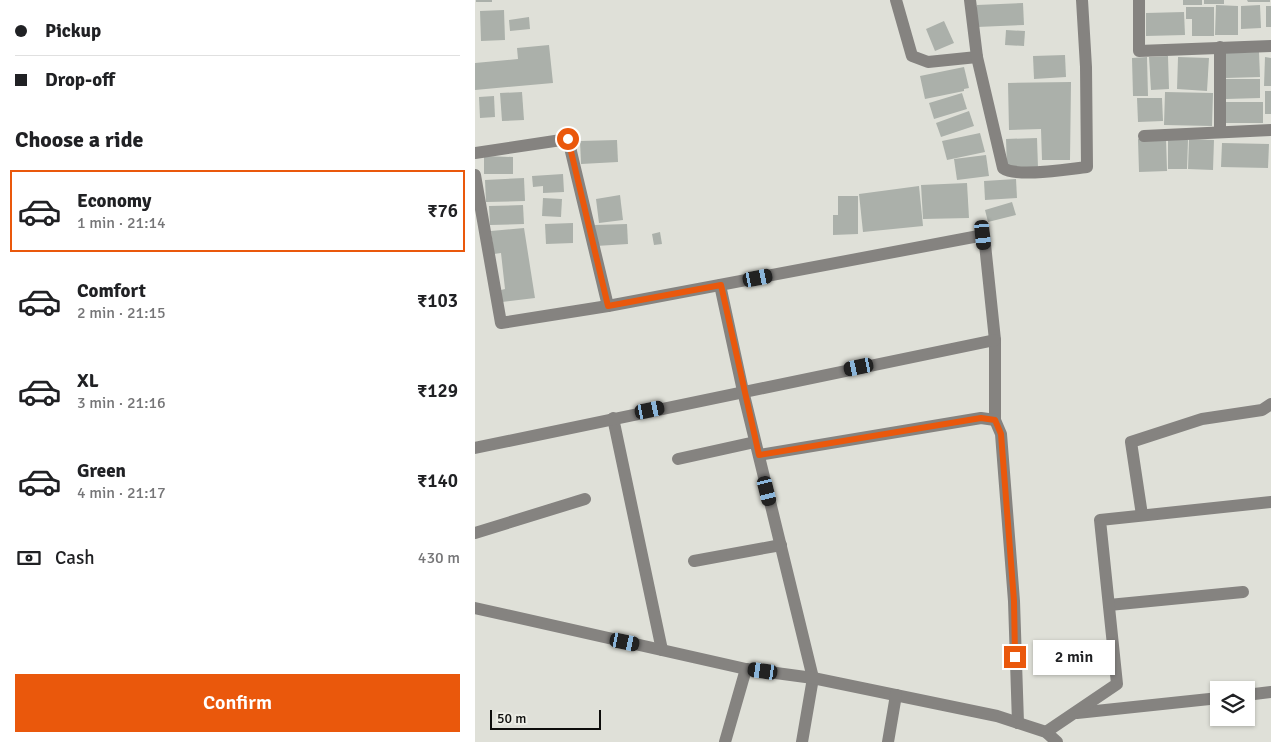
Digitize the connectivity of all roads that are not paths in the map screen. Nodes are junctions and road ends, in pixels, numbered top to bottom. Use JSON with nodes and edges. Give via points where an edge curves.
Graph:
{"nodes":[{"id":1,"x":896,"y":0,"type":"edge"},
{"id":2,"x":970,"y":0,"type":"edge"},
{"id":3,"x":1082,"y":0,"type":"edge"},
{"id":4,"x":1139,"y":0,"type":"edge"},
{"id":5,"x":1271,"y":46,"type":"edge"},
{"id":6,"x":1220,"y":47,"type":"junction"},
{"id":7,"x":977,"y":57,"type":"junction"},
{"id":8,"x":1271,"y":130,"type":"edge"},
{"id":9,"x":1220,"y":132,"type":"junction"},
{"id":10,"x":1144,"y":136,"type":"dead end"},
{"id":11,"x":475,"y":153,"type":"edge"},
{"id":12,"x":475,"y":175,"type":"edge"},
{"id":13,"x":721,"y":285,"type":"junction"},
{"id":14,"x":608,"y":306,"type":"junction"},
{"id":15,"x":995,"y":340,"type":"junction"},
{"id":16,"x":743,"y":391,"type":"junction"},
{"id":17,"x":1271,"y":404,"type":"edge"},
{"id":18,"x":613,"y":418,"type":"junction"},
{"id":19,"x":995,"y":420,"type":"junction"},
{"id":20,"x":475,"y":448,"type":"edge"},
{"id":21,"x":757,"y":449,"type":"junction"},
{"id":22,"x":678,"y":459,"type":"dead end"},
{"id":23,"x":585,"y":499,"type":"dead end"},
{"id":24,"x":1271,"y":502,"type":"edge"},
{"id":25,"x":1141,"y":515,"type":"junction"},
{"id":26,"x":475,"y":533,"type":"edge"},
{"id":27,"x":781,"y":545,"type":"junction"},
{"id":28,"x":694,"y":561,"type":"dead end"},
{"id":29,"x":1243,"y":592,"type":"dead end"},
{"id":30,"x":1109,"y":605,"type":"junction"},
{"id":31,"x":475,"y":608,"type":"edge"},
{"id":32,"x":662,"y":650,"type":"junction"},
{"id":33,"x":747,"y":669,"type":"junction"},
{"id":34,"x":813,"y":678,"type":"junction"},
{"id":35,"x":1271,"y":692,"type":"edge"},
{"id":36,"x":1255,"y":694,"type":"edge"},
{"id":37,"x":896,"y":695,"type":"junction"},
{"id":38,"x":1210,"y":699,"type":"edge"},
{"id":39,"x":1074,"y":713,"type":"junction"},
{"id":40,"x":1017,"y":723,"type":"junction"},
{"id":41,"x":1046,"y":732,"type":"junction"},
{"id":42,"x":725,"y":742,"type":"edge"},
{"id":43,"x":802,"y":742,"type":"edge"},
{"id":44,"x":888,"y":742,"type":"edge"},
{"id":45,"x":1057,"y":742,"type":"edge"}],
"edges":[{"from":1,"to":7,"type":"street","via":[[911,56],[928,62]]},
{"from":2,"to":7,"type":"street"},
{"from":3,"to":7,"type":"street","via":[[1087,168],[1019,172],[1003,168]]},
{"from":4,"to":6,"type":"street","via":[[1139,51]]},
{"from":5,"to":6,"type":"street"},
{"from":6,"to":9,"type":"street"},
{"from":8,"to":9,"type":"street"},
{"from":9,"to":10,"type":"street"},
{"from":11,"to":14,"type":"street","via":[[568,139]]},
{"from":12,"to":14,"type":"street","via":[[501,323]]},
{"from":13,"to":14,"type":"street"},
{"from":13,"to":15,"type":"street","via":[[983,235]]},
{"from":13,"to":16,"type":"street"},
{"from":15,"to":16,"type":"street"},
{"from":15,"to":19,"type":"street"},
{"from":16,"to":18,"type":"street"},
{"from":16,"to":21,"type":"street"},
{"from":17,"to":25,"type":"street","via":[[1262,410],[1202,419],[1131,442]]},
{"from":18,"to":20,"type":"street"},
{"from":18,"to":32,"type":"street"},
{"from":19,"to":21,"type":"street","via":[[981,418]]},
{"from":19,"to":40,"type":"street","via":[[1001,434],[1014,601]]},
{"from":21,"to":22,"type":"street"},
{"from":21,"to":27,"type":"street"},
{"from":23,"to":26,"type":"street"},
{"from":24,"to":25,"type":"street"},
{"from":25,"to":30,"type":"street","via":[[1100,520]]},
{"from":27,"to":28,"type":"street"},
{"from":27,"to":34,"type":"street"},
{"from":29,"to":30,"type":"street"},
{"from":30,"to":39,"type":"street","via":[[1117,684]]},
{"from":31,"to":32,"type":"street"},
{"from":32,"to":33,"type":"street"},
{"from":33,"to":34,"type":"street"},
{"from":33,"to":42,"type":"street"},
{"from":34,"to":37,"type":"street"},
{"from":34,"to":43,"type":"street"},
{"from":35,"to":36,"type":"street"},
{"from":37,"to":40,"type":"street"},
{"from":37,"to":44,"type":"street"},
{"from":38,"to":39,"type":"street"},
{"from":39,"to":41,"type":"street"},
{"from":40,"to":41,"type":"street"},
{"from":41,"to":45,"type":"street"}]}
